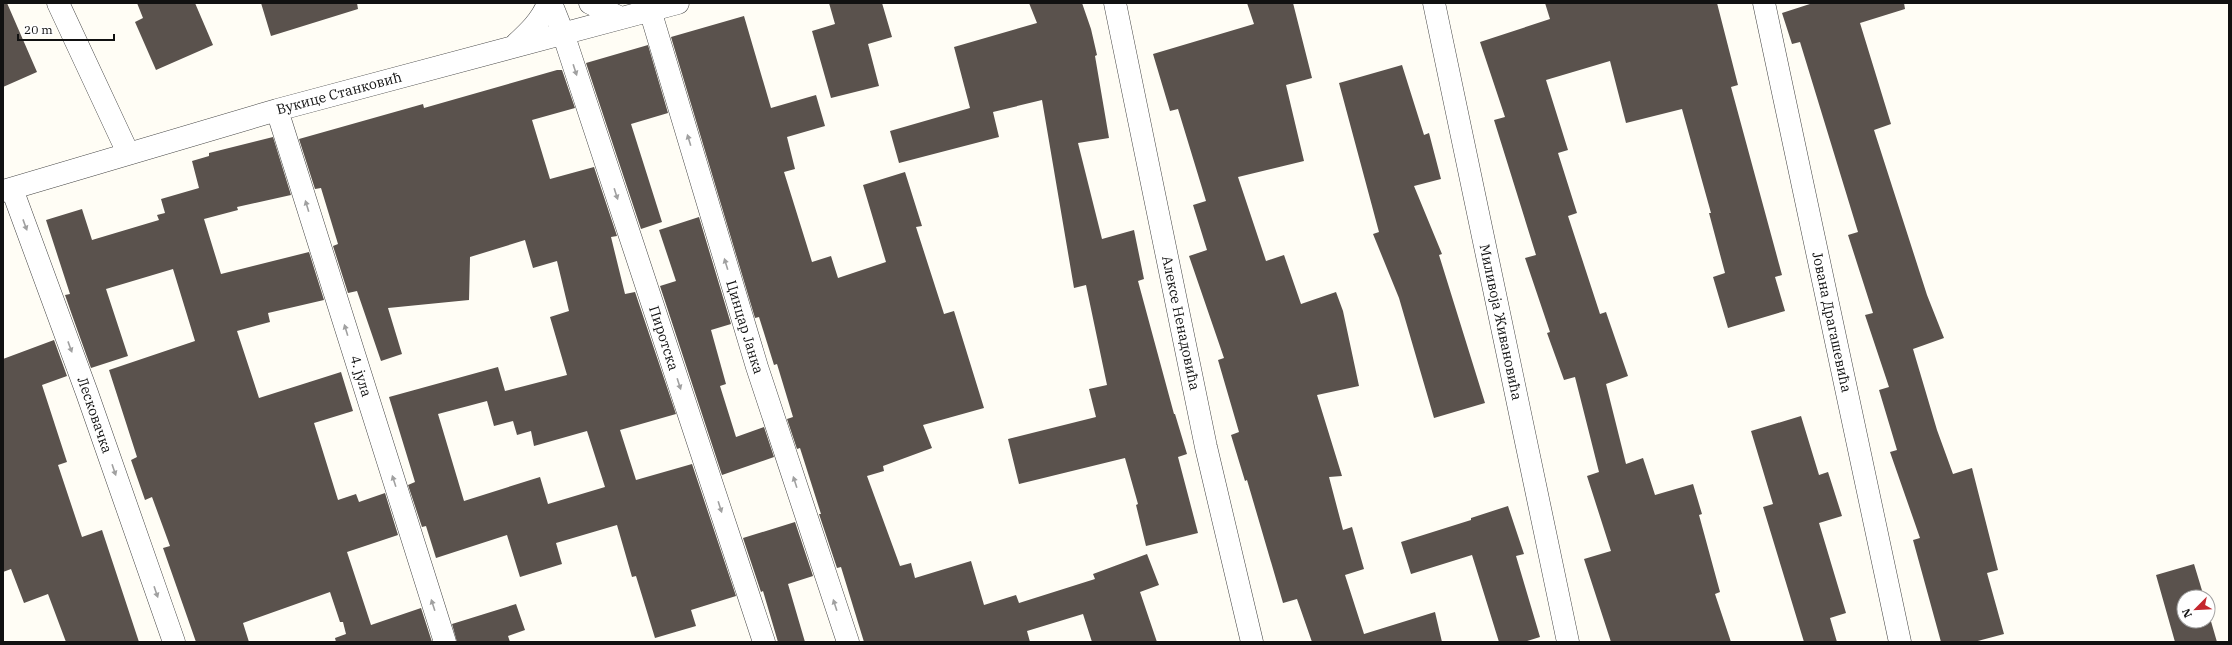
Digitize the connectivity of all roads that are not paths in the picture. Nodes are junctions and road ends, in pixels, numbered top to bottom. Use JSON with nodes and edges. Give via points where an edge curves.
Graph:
{"nodes":[{"id":1,"x":58,"y":3,"type":"edge"},
{"id":2,"x":550,"y":3,"type":"edge"},
{"id":3,"x":590,"y":3,"type":"edge"},
{"id":4,"x":678,"y":3,"type":"edge"},
{"id":5,"x":1115,"y":3,"type":"edge"},
{"id":6,"x":1434,"y":3,"type":"edge"},
{"id":7,"x":1764,"y":3,"type":"edge"},
{"id":8,"x":650,"y":10,"type":"junction"},
{"id":9,"x":621,"y":18,"type":"junction"},
{"id":10,"x":563,"y":33,"type":"junction"},
{"id":11,"x":515,"y":45,"type":"junction"},
{"id":12,"x":277,"y":110,"type":"junction"},
{"id":13,"x":128,"y":153,"type":"junction"},
{"id":14,"x":7,"y":190,"type":"edge"},
{"id":15,"x":174,"y":642,"type":"edge"},
{"id":16,"x":445,"y":642,"type":"edge"},
{"id":17,"x":764,"y":642,"type":"edge"},
{"id":18,"x":848,"y":642,"type":"edge"},
{"id":19,"x":1252,"y":642,"type":"edge"},
{"id":20,"x":1568,"y":642,"type":"edge"},
{"id":21,"x":1900,"y":642,"type":"edge"}],
"edges":[{"from":1,"to":13,"type":"street"},
{"from":2,"to":10,"type":"street","name":"Пиротска"},
{"from":2,"to":11,"type":"street","via":[[532,29]]},
{"from":3,"to":9,"type":"street"},
{"from":4,"to":8,"type":"street","name":"Вукице Станковић"},
{"from":5,"to":19,"type":"street","name":"Алексе Ненадовића","via":[[1206,447]]},
{"from":6,"to":20,"type":"street","name":"Миливоја Живановића"},
{"from":7,"to":21,"type":"street","name":"Јована Драгашевића"},
{"from":8,"to":9,"type":"street","name":"Вукице Станковић"},
{"from":18,"to":8,"type":"street","name":"Цинцар Јанка","one_way":true,"via":[[757,367]]},
{"from":9,"to":10,"type":"street","name":"Вукице Станковић"},
{"from":10,"to":11,"type":"street","name":"Вукице Станковић"},
{"from":10,"to":17,"type":"street","name":"Пиротска","one_way":true},
{"from":11,"to":12,"type":"street","name":"Вукице Станковић"},
{"from":12,"to":13,"type":"street","name":"Вукице Станковић"},
{"from":16,"to":12,"type":"street","name":"4. јула","one_way":true},
{"from":13,"to":14,"type":"street","name":"Вукице Станковић"},
{"from":14,"to":15,"type":"street","name":"Лесковачка","one_way":true,"via":[[87,393]]}]}
